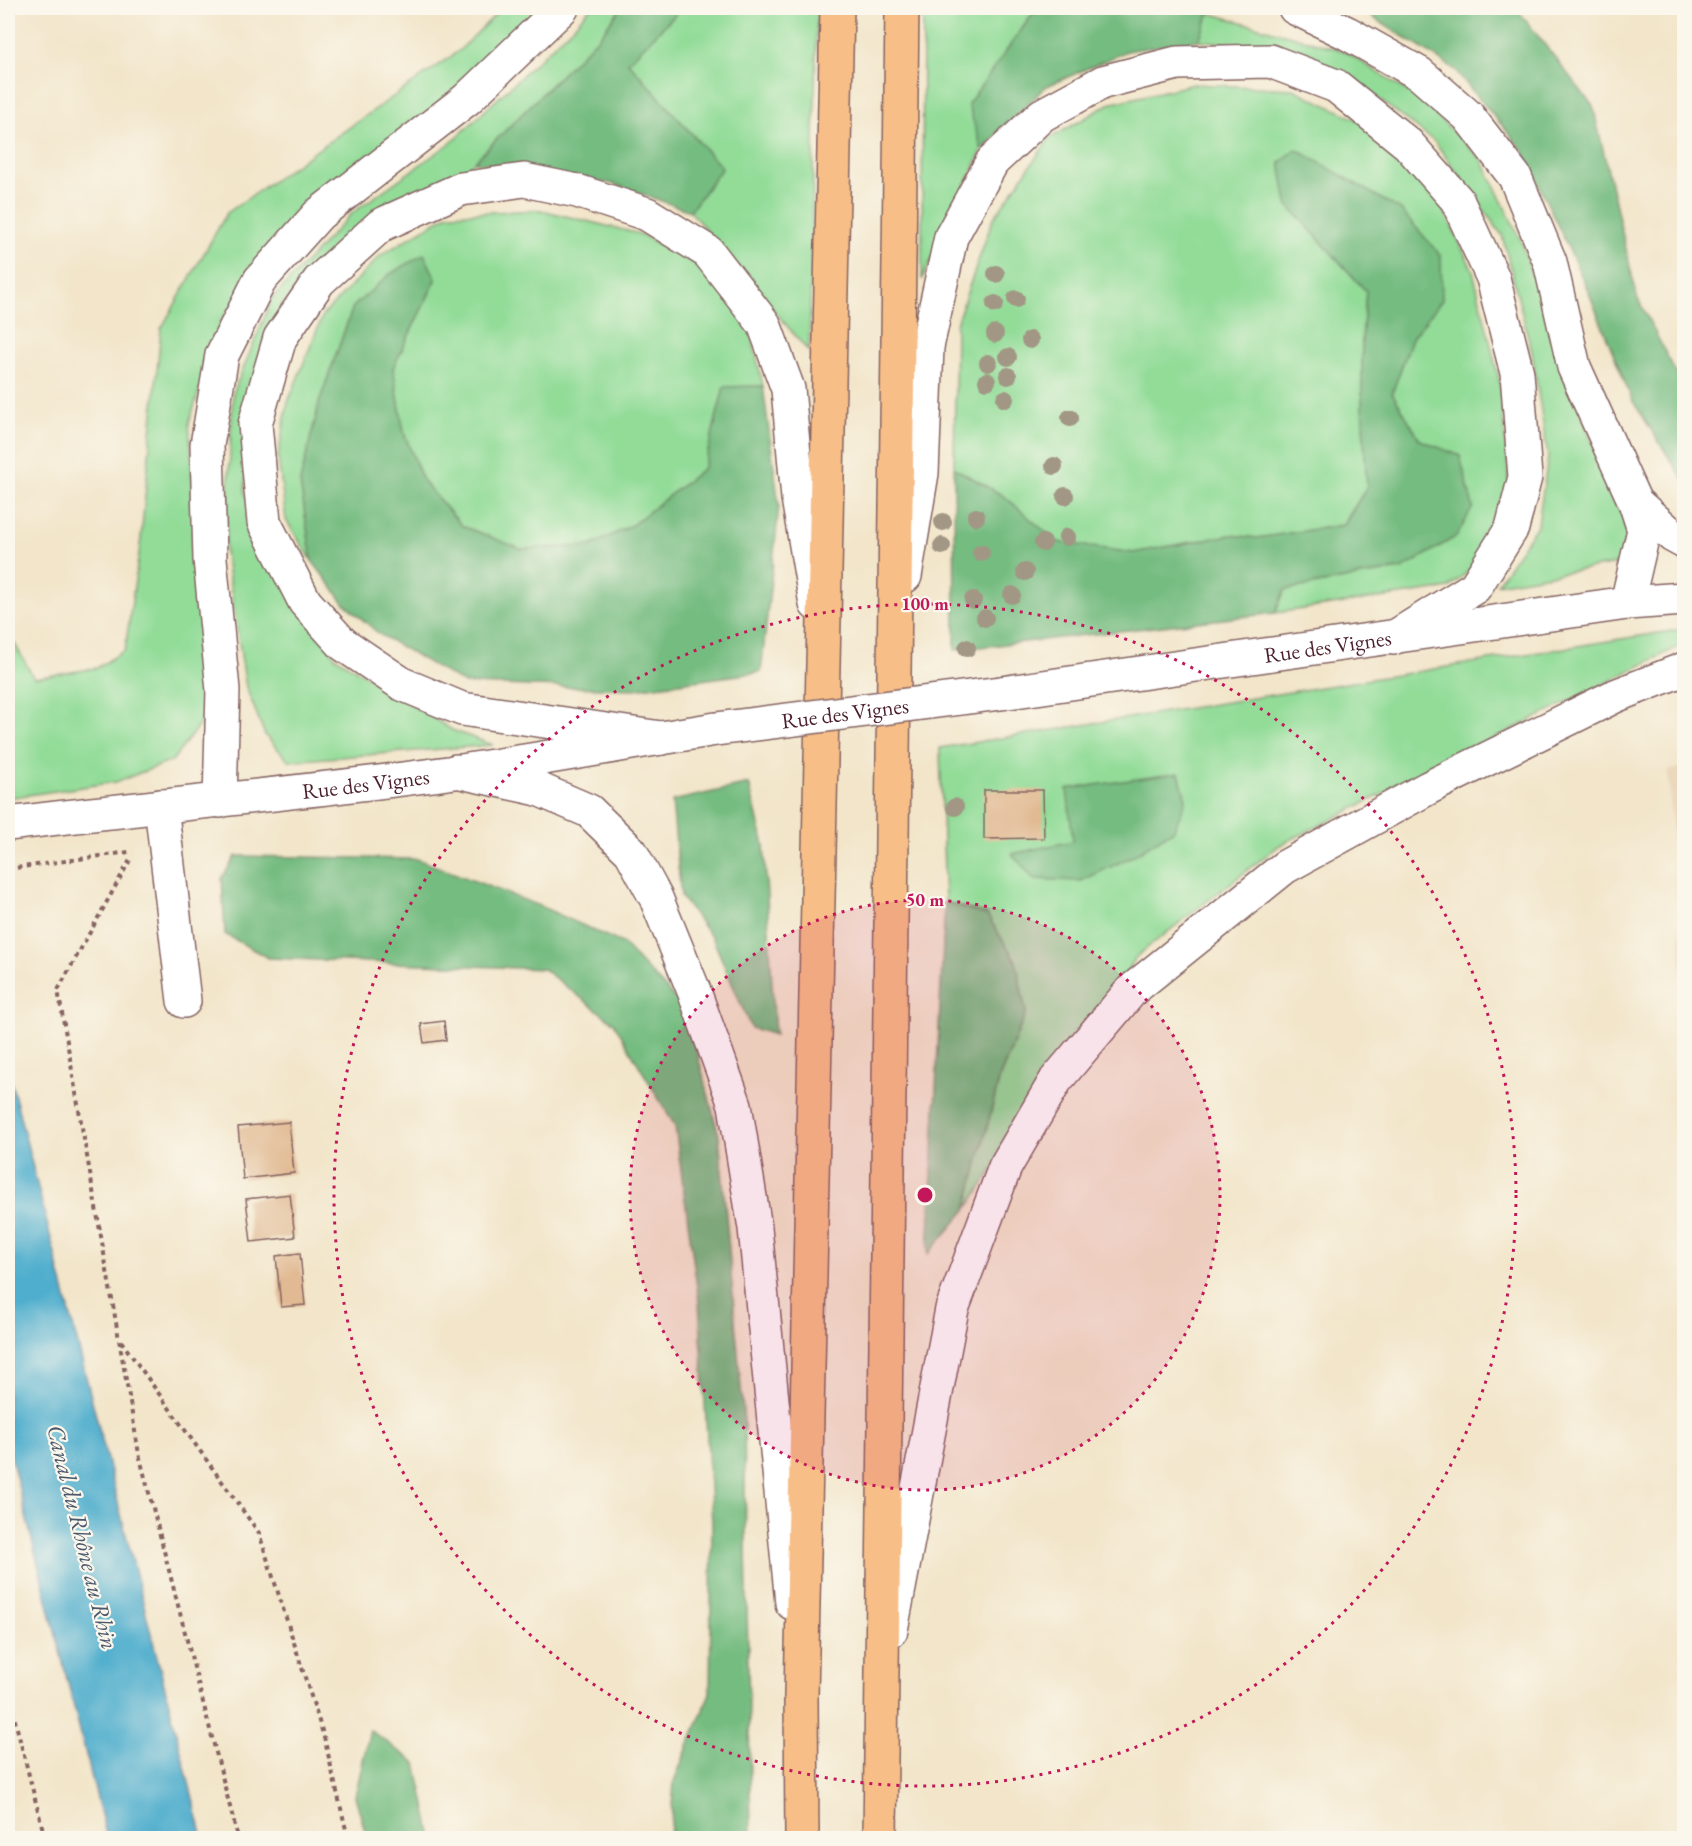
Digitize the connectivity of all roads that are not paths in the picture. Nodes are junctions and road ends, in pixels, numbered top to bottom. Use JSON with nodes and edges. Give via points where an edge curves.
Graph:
{"nodes":[{"id":1,"x":562,"y":8,"type":"edge"},
{"id":2,"x":837,"y":8,"type":"edge"},
{"id":3,"x":902,"y":8,"type":"edge"},
{"id":4,"x":1295,"y":8,"type":"edge"},
{"id":5,"x":1635,"y":502,"type":"junction"},
{"id":6,"x":1684,"y":542,"type":"edge"},
{"id":7,"x":1684,"y":599,"type":"edge"},
{"id":8,"x":1626,"y":603,"type":"junction"},
{"id":9,"x":895,"y":630,"type":"junction"},
{"id":10,"x":1392,"y":638,"type":"junction"},
{"id":11,"x":823,"y":646,"type":"junction"},
{"id":12,"x":1684,"y":669,"type":"edge"},
{"id":13,"x":661,"y":738,"type":"junction"},
{"id":14,"x":456,"y":771,"type":"junction"},
{"id":15,"x":220,"y":801,"type":"junction"},
{"id":16,"x":161,"y":806,"type":"junction"},
{"id":17,"x":8,"y":824,"type":"edge"},
{"id":18,"x":184,"y":1001,"type":"dead end"},
{"id":19,"x":882,"y":1678,"type":"junction"},
{"id":20,"x":801,"y":1697,"type":"junction"},
{"id":21,"x":802,"y":1839,"type":"edge"},
{"id":22,"x":880,"y":1839,"type":"edge"}],
"edges":[{"from":1,"to":15,"type":"street","via":[[467,99],[320,214],[260,280],[222,355],[207,444],[210,559],[223,690]]},
{"from":2,"to":11,"type":"main road"},
{"from":3,"to":9,"type":"main road"},
{"from":4,"to":5,"type":"street","via":[[1420,74],[1468,116],[1515,177],[1550,262],[1574,367]]},
{"from":5,"to":6,"type":"street"},
{"from":5,"to":8,"type":"street","via":[[1644,530]]},
{"from":7,"to":8,"type":"street","name":"Rue des Vignes"},
{"from":8,"to":10,"type":"street","name":"Rue des Vignes"},
{"from":9,"to":10,"type":"street","via":[[922,473],[927,347],[951,237],[992,162],[1042,115],[1103,82],[1177,63],[1270,61],[1336,86],[1408,144],[1457,200],[1493,278],[1517,373],[1524,477],[1512,528],[1475,587]]},
{"from":9,"to":19,"type":"main road"},
{"from":10,"to":13,"type":"street","name":"Rue des Vignes","bridge":true},
{"from":11,"to":13,"type":"street","via":[[798,498],[788,389],[764,324],[708,252],[647,214],[577,191],[524,180],[461,189],[381,225],[319,281],[280,338],[255,424],[264,522],[305,602],[343,644],[402,684],[462,709]]},
{"from":11,"to":20,"type":"main road"},
{"from":12,"to":19,"type":"street","via":[[1615,696],[1428,788],[1285,867],[1132,990],[1056,1080],[1005,1167],[952,1309]]},
{"from":13,"to":14,"type":"street","name":"Rue des Vignes"},
{"from":14,"to":15,"type":"street","name":"Rue des Vignes"},
{"from":14,"to":20,"type":"street","via":[[538,789],[589,811],[631,852],[656,898],[694,991],[735,1105],[755,1228]]},
{"from":15,"to":16,"type":"street","name":"Rue des Vignes"},
{"from":16,"to":17,"type":"street","name":"Rue des Vignes"},
{"from":16,"to":18,"type":"street"},
{"from":19,"to":22,"type":"main road"},
{"from":20,"to":21,"type":"main road"}]}
